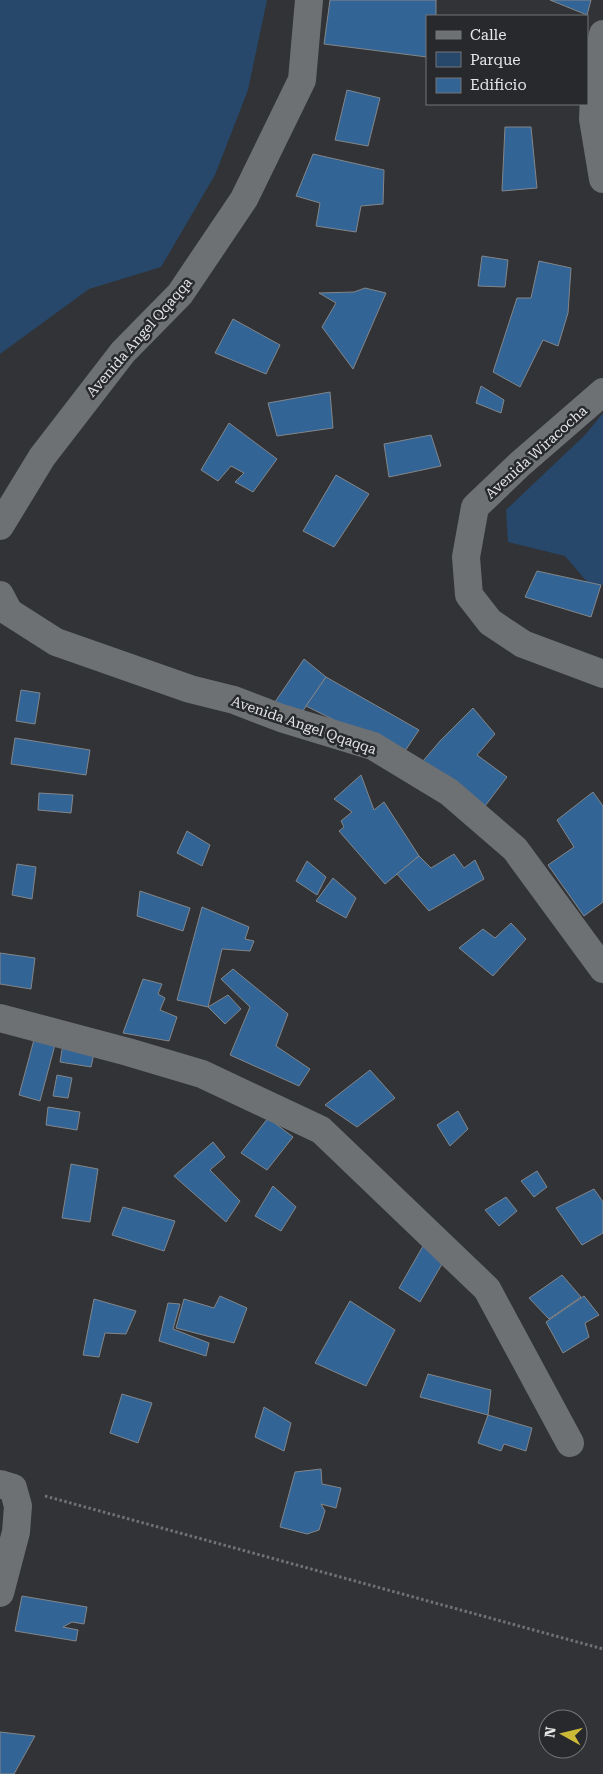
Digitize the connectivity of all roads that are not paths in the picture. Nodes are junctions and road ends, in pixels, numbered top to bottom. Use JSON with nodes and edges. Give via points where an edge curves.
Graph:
{"nodes":[{"id":1,"x":309,"y":0,"type":"edge"},
{"id":2,"x":603,"y":34,"type":"edge"},
{"id":3,"x":603,"y":179,"type":"edge"},
{"id":4,"x":603,"y":392,"type":"edge"},
{"id":5,"x":0,"y":526,"type":"edge"},
{"id":6,"x":0,"y":595,"type":"edge"},
{"id":7,"x":603,"y":674,"type":"edge"},
{"id":8,"x":603,"y":969,"type":"edge"},
{"id":9,"x":0,"y":1018,"type":"edge"},
{"id":10,"x":570,"y":1443,"type":"dead end"},
{"id":11,"x":6,"y":1486,"type":"edge"},
{"id":12,"x":0,"y":1593,"type":"edge"}],
"edges":[{"from":1,"to":5,"type":"street","name":"Avenida Angel Qqaqqa","via":[[302,80],[244,199],[180,294],[123,352],[42,456]]},
{"from":2,"to":3,"type":"street","via":[[595,73],[593,119]]},
{"from":4,"to":7,"type":"street","name":"Avenida Wiracocha","via":[[474,507],[466,558],[469,595],[490,622],[523,644]]},
{"from":6,"to":8,"type":"street","name":"Avenida Angel Qqaqqa","via":[[9,612],[56,642],[190,689],[234,700],[373,746],[449,792],[515,850]]},
{"from":9,"to":10,"type":"street","via":[[202,1074],[321,1130],[487,1289]]},
{"from":11,"to":12,"type":"street","via":[[18,1506],[16,1532]]}]}
